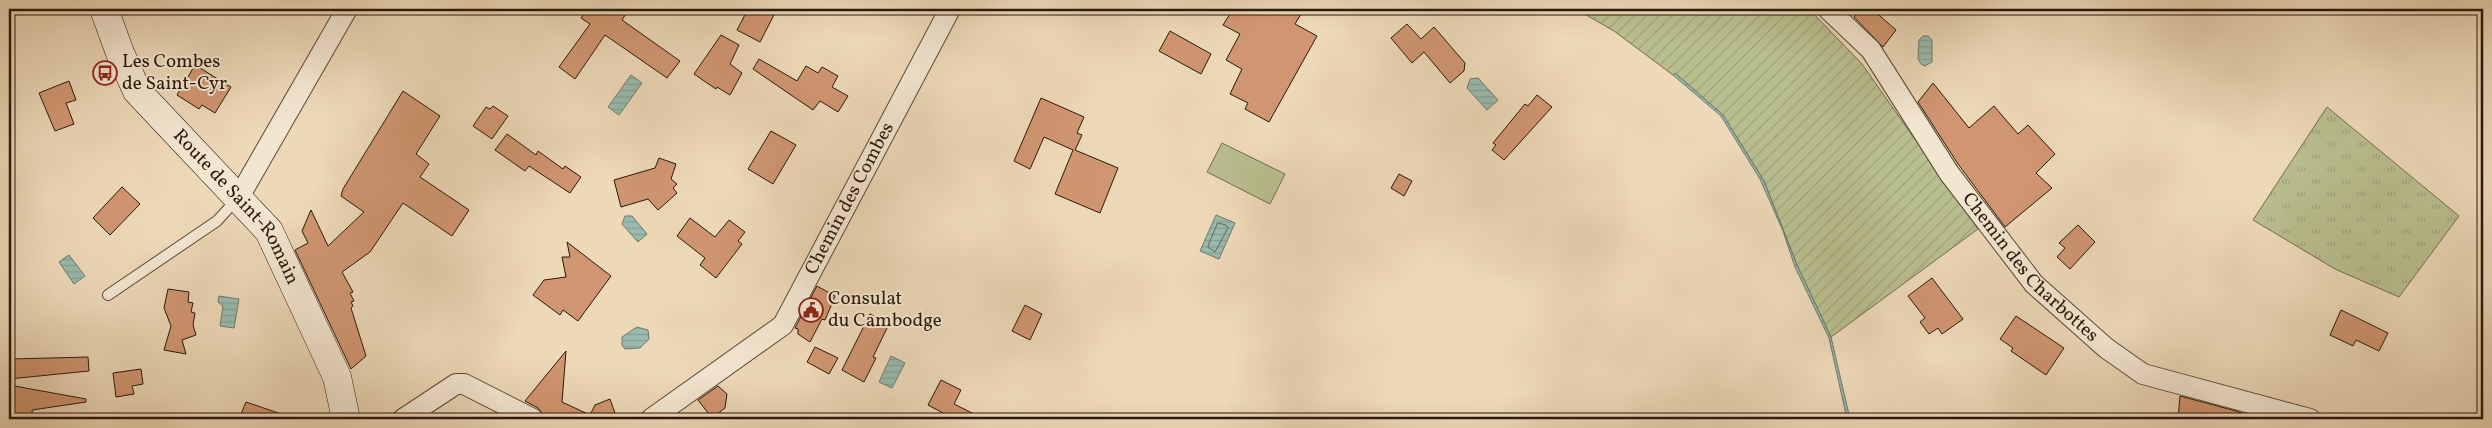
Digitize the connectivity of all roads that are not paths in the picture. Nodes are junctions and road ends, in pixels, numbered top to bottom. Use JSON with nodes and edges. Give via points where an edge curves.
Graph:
{"nodes":[{"id":1,"x":104,"y":9,"type":"edge"},
{"id":2,"x":347,"y":9,"type":"edge"},
{"id":3,"x":950,"y":9,"type":"edge"},
{"id":4,"x":1828,"y":9,"type":"edge"},
{"id":5,"x":239,"y":197,"type":"junction"},
{"id":6,"x":108,"y":295,"type":"dead end"},
{"id":7,"x":346,"y":419,"type":"edge"},
{"id":8,"x":403,"y":419,"type":"edge"},
{"id":9,"x":533,"y":419,"type":"edge"},
{"id":10,"x":651,"y":419,"type":"edge"},
{"id":11,"x":2310,"y":419,"type":"edge"}],
"edges":[{"from":1,"to":5,"type":"main road","name":"Route de Saint-Romain","via":[[137,91]]},
{"from":2,"to":5,"type":"street"},
{"from":3,"to":10,"type":"street","name":"Chemin des Combes","via":[[783,324]]},
{"from":4,"to":11,"type":"street","name":"Chemin des Charbottes","via":[[1870,50],[1949,173],[2034,284],[2106,348],[2143,374]]},
{"from":5,"to":6,"type":"lane","via":[[217,221]]},
{"from":5,"to":7,"type":"main road","name":"Route de Saint-Romain","via":[[269,231],[289,271],[337,377]]},
{"from":8,"to":9,"type":"street","via":[[456,384],[464,384]]}]}
